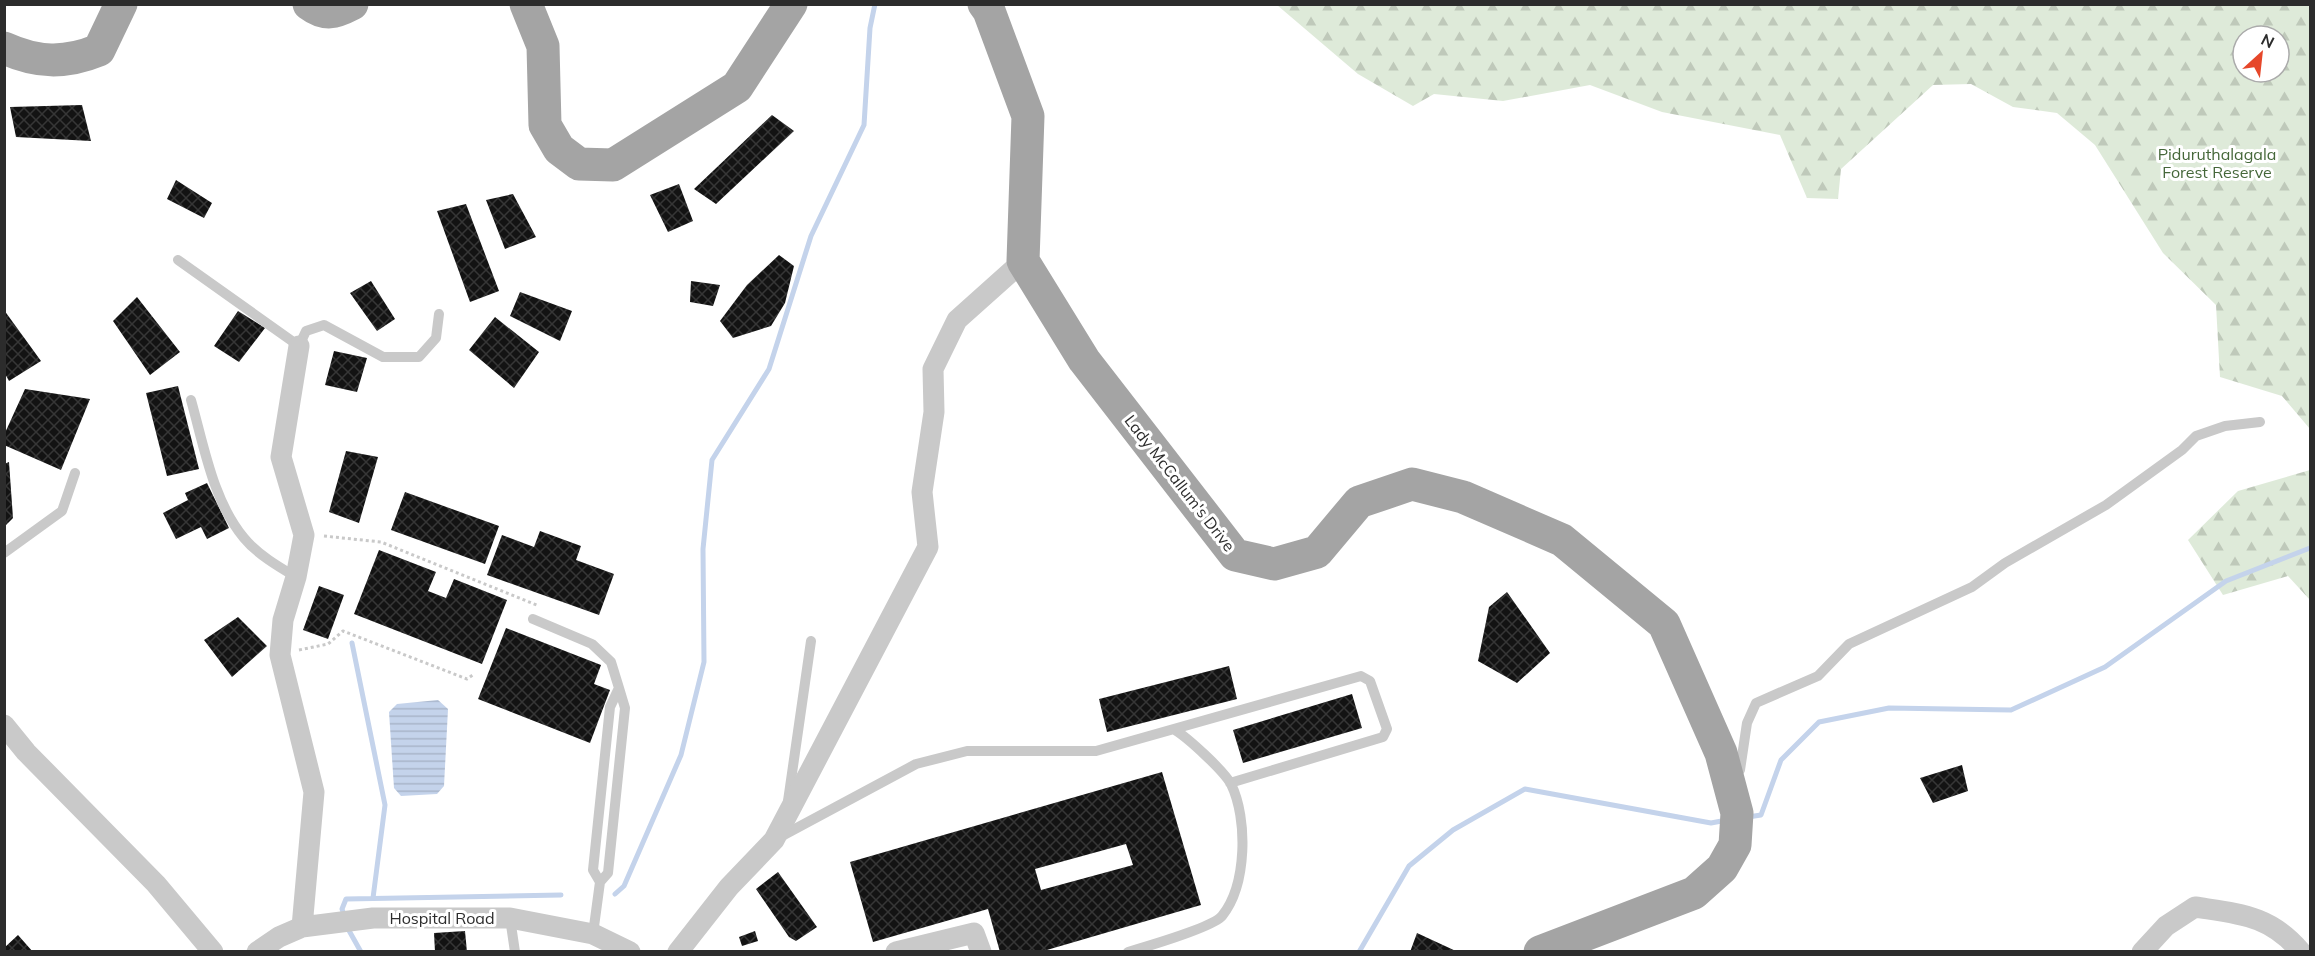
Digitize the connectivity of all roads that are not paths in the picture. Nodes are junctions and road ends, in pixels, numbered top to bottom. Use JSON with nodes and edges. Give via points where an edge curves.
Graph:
{"nodes":[{"id":1,"x":121,"y":4,"type":"edge"},
{"id":2,"x":309,"y":4,"type":"edge"},
{"id":3,"x":352,"y":4,"type":"edge"},
{"id":4,"x":526,"y":4,"type":"edge"},
{"id":5,"x":791,"y":4,"type":"edge"},
{"id":6,"x":984,"y":4,"type":"edge"},
{"id":7,"x":4,"y":48,"type":"edge"},
{"id":8,"x":178,"y":260,"type":"dead end"},
{"id":9,"x":1023,"y":261,"type":"junction"},
{"id":10,"x":439,"y":314,"type":"dead end"},
{"id":11,"x":299,"y":346,"type":"junction"},
{"id":12,"x":191,"y":400,"type":"dead end"},
{"id":13,"x":2259,"y":422,"type":"dead end"},
{"id":14,"x":75,"y":473,"type":"dead end"},
{"id":15,"x":4,"y":553,"type":"edge"},
{"id":16,"x":297,"y":577,"type":"junction"},
{"id":17,"x":534,"y":619,"type":"road end"},
{"id":18,"x":811,"y":641,"type":"dead end"},
{"id":19,"x":4,"y":725,"type":"edge"},
{"id":20,"x":1175,"y":730,"type":"junction"},
{"id":21,"x":1728,"y":777,"type":"junction"},
{"id":22,"x":1230,"y":783,"type":"junction"},
{"id":23,"x":785,"y":819,"type":"junction"},
{"id":24,"x":774,"y":840,"type":"junction"},
{"id":25,"x":510,"y":918,"type":"junction"},
{"id":26,"x":302,"y":927,"type":"junction"},
{"id":27,"x":593,"y":934,"type":"junction"},
{"id":28,"x":1164,"y":946,"type":"edge"},
{"id":29,"x":213,"y":951,"type":"edge"},
{"id":30,"x":257,"y":951,"type":"edge"},
{"id":31,"x":515,"y":951,"type":"edge"},
{"id":32,"x":630,"y":951,"type":"edge"},
{"id":33,"x":678,"y":951,"type":"edge"},
{"id":34,"x":896,"y":951,"type":"edge"},
{"id":35,"x":981,"y":951,"type":"edge"},
{"id":36,"x":1128,"y":951,"type":"edge"},
{"id":37,"x":1540,"y":951,"type":"edge"},
{"id":38,"x":2142,"y":951,"type":"edge"},
{"id":39,"x":2301,"y":951,"type":"edge"}],
"edges":[{"from":1,"to":7,"type":"main road","via":[[99,50],[77,59],[48,62]]},
{"from":2,"to":3,"type":"main road","via":[[333,14]]},
{"from":4,"to":5,"type":"main road","via":[[543,46],[545,125],[559,149],[579,164],[613,165],[737,87]]},
{"from":6,"to":9,"type":"main road","via":[[1028,116]]},
{"from":8,"to":11,"type":"lane"},
{"from":9,"to":21,"type":"main road","name":"Lady McCallum's Drive","via":[[1084,360],[1235,555],[1274,564],[1317,552],[1359,502],[1412,484],[1463,497],[1562,540],[1664,624]]},
{"from":9,"to":23,"type":"street","via":[[957,320],[933,369],[934,412],[922,492],[928,547]]},
{"from":10,"to":11,"type":"lane","via":[[436,338],[419,357],[382,357],[324,324],[306,331]]},
{"from":11,"to":16,"type":"street","via":[[281,457],[304,534]]},
{"from":12,"to":16,"type":"lane","via":[[220,501],[244,539]]},
{"from":13,"to":21,"type":"lane","via":[[2225,426],[2196,436],[2106,505],[2005,563],[1972,587],[1849,644],[1818,676],[1756,703],[1747,723],[1740,770]]},
{"from":14,"to":15,"type":"lane","via":[[62,511]]},
{"from":16,"to":26,"type":"street","via":[[283,620],[280,655],[314,792]]},
{"from":17,"to":27,"type":"lane","via":[[592,644],[611,662],[619,688],[610,707],[593,870],[600,882]]},
{"from":18,"to":23,"type":"lane"},
{"from":19,"to":29,"type":"street","via":[[156,884]]},
{"from":20,"to":22,"type":"lane","via":[[1188,737]]},
{"from":20,"to":22,"type":"lane","via":[[1361,676],[1370,681],[1387,729],[1383,737]]},
{"from":20,"to":24,"type":"lane","via":[[1096,751],[967,750],[926,761]]},
{"from":21,"to":37,"type":"main road","name":"Lady McCallum's Drive","via":[[1737,813],[1735,845],[1722,868],[1694,893]]},
{"from":22,"to":28,"type":"lane","via":[[1243,828],[1239,884],[1221,917]]},
{"from":23,"to":24,"type":"street"},
{"from":24,"to":33,"type":"street","via":[[729,887]]},
{"from":25,"to":26,"type":"street","name":"Hospital Road","via":[[373,918]]},
{"from":25,"to":27,"type":"street","name":"Hospital Road"},
{"from":25,"to":31,"type":"lane"},
{"from":26,"to":30,"type":"street","name":"Hospital Road"},
{"from":27,"to":32,"type":"street","name":"Hospital Road"},
{"from":28,"to":36,"type":"lane"},
{"from":34,"to":35,"type":"street","via":[[974,933]]},
{"from":38,"to":39,"type":"street","via":[[2166,927],[2195,907],[2246,915],[2285,933]]}]}
